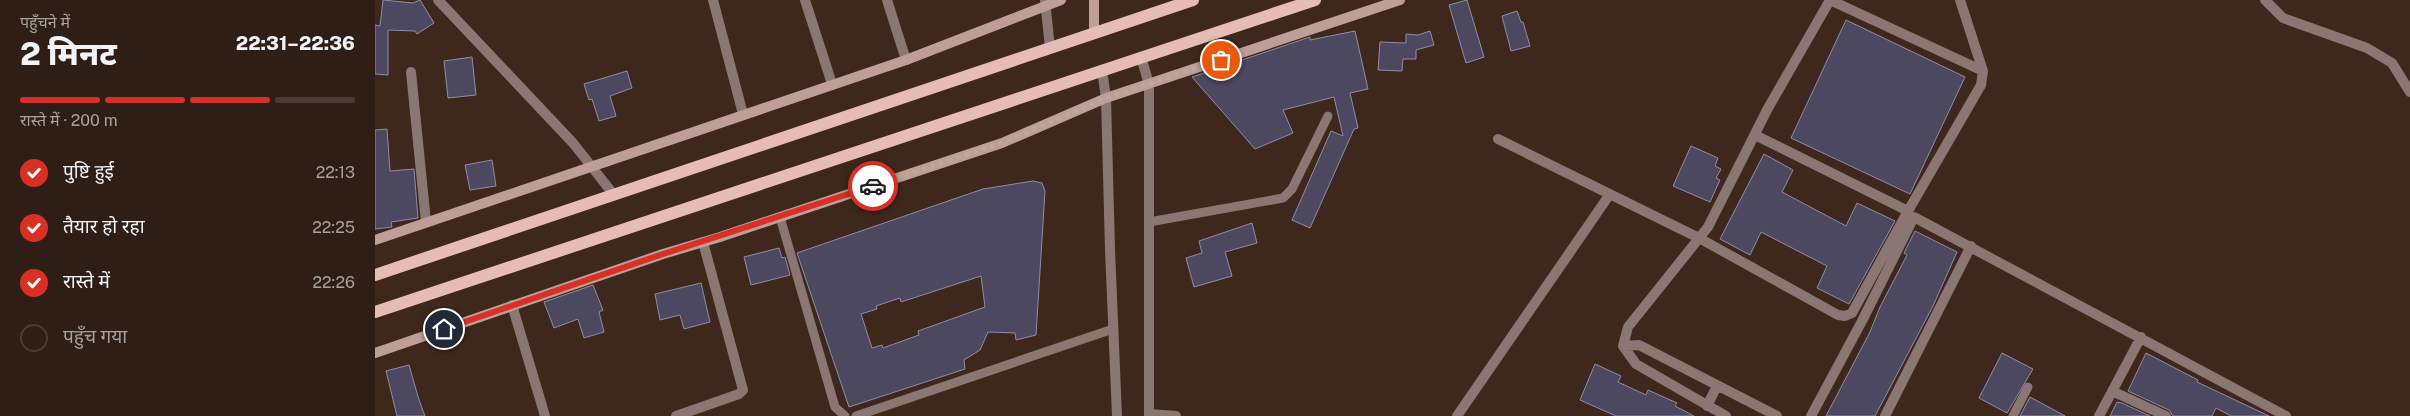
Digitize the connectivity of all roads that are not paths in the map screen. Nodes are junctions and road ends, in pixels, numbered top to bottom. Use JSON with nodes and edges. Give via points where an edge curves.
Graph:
{"nodes":[{"id":1,"x":438,"y":0,"type":"edge"},
{"id":2,"x":713,"y":0,"type":"edge"},
{"id":3,"x":805,"y":0,"type":"edge"},
{"id":4,"x":887,"y":0,"type":"edge"},
{"id":5,"x":1061,"y":0,"type":"edge"},
{"id":6,"x":1095,"y":0,"type":"edge"},
{"id":7,"x":1193,"y":0,"type":"edge"},
{"id":8,"x":1315,"y":0,"type":"edge"},
{"id":9,"x":1401,"y":0,"type":"edge"},
{"id":10,"x":1830,"y":0,"type":"edge"},
{"id":11,"x":1960,"y":0,"type":"edge"},
{"id":12,"x":2265,"y":0,"type":"edge"},
{"id":13,"x":1045,"y":3,"type":"edge"},
{"id":14,"x":1094,"y":33,"type":"junction"},
{"id":15,"x":1050,"y":48,"type":"junction"},
{"id":16,"x":1141,"y":57,"type":"junction"},
{"id":17,"x":906,"y":60,"type":"junction"},
{"id":18,"x":1102,"y":70,"type":"junction"},
{"id":19,"x":1983,"y":71,"type":"junction"},
{"id":20,"x":411,"y":72,"type":"dead end"},
{"id":21,"x":832,"y":84,"type":"junction"},
{"id":22,"x":1149,"y":84,"type":"junction"},
{"id":23,"x":2410,"y":92,"type":"edge"},
{"id":24,"x":1106,"y":98,"type":"junction"},
{"id":25,"x":743,"y":114,"type":"junction"},
{"id":26,"x":1328,"y":116,"type":"dead end"},
{"id":27,"x":1755,"y":135,"type":"junction"},
{"id":28,"x":1499,"y":139,"type":"dead end"},
{"id":29,"x":591,"y":165,"type":"junction"},
{"id":30,"x":1610,"y":194,"type":"junction"},
{"id":31,"x":614,"y":195,"type":"junction"},
{"id":32,"x":1908,"y":211,"type":"junction"},
{"id":33,"x":779,"y":217,"type":"junction"},
{"id":34,"x":426,"y":222,"type":"junction"},
{"id":35,"x":1149,"y":222,"type":"junction"},
{"id":36,"x":1699,"y":238,"type":"junction"},
{"id":37,"x":375,"y":240,"type":"edge"},
{"id":38,"x":703,"y":242,"type":"junction"},
{"id":39,"x":1971,"y":246,"type":"junction"},
{"id":40,"x":375,"y":275,"type":"edge"},
{"id":41,"x":513,"y":305,"type":"junction"},
{"id":42,"x":375,"y":312,"type":"edge"},
{"id":43,"x":1113,"y":330,"type":"junction"},
{"id":44,"x":2141,"y":337,"type":"junction"},
{"id":45,"x":1623,"y":346,"type":"junction"},
{"id":46,"x":375,"y":353,"type":"edge"},
{"id":47,"x":1717,"y":386,"type":"junction"},
{"id":48,"x":2027,"y":387,"type":"dead end"},
{"id":49,"x":2111,"y":391,"type":"junction"},
{"id":50,"x":1707,"y":406,"type":"junction"},
{"id":51,"x":1149,"y":415,"type":"edge"},
{"id":52,"x":2283,"y":415,"type":"edge"},
{"id":53,"x":545,"y":416,"type":"edge"},
{"id":54,"x":676,"y":416,"type":"edge"},
{"id":55,"x":845,"y":416,"type":"edge"},
{"id":56,"x":857,"y":416,"type":"edge"},
{"id":57,"x":1117,"y":416,"type":"edge"},
{"id":58,"x":1176,"y":416,"type":"edge"},
{"id":59,"x":1457,"y":416,"type":"edge"},
{"id":60,"x":1726,"y":416,"type":"edge"},
{"id":61,"x":1777,"y":416,"type":"edge"},
{"id":62,"x":1811,"y":416,"type":"edge"},
{"id":63,"x":1885,"y":416,"type":"edge"},
{"id":64,"x":2013,"y":416,"type":"edge"},
{"id":65,"x":2099,"y":416,"type":"edge"},
{"id":66,"x":2166,"y":416,"type":"edge"}],
"edges":[{"from":1,"to":29,"type":"street"},
{"from":2,"to":25,"type":"street"},
{"from":3,"to":21,"type":"street"},
{"from":4,"to":17,"type":"street"},
{"from":5,"to":13,"type":"street"},
{"from":6,"to":14,"type":"street"},
{"from":7,"to":14,"type":"main road"},
{"from":8,"to":16,"type":"main road"},
{"from":9,"to":22,"type":"street"},
{"from":10,"to":19,"type":"street"},
{"from":10,"to":27,"type":"street"},
{"from":11,"to":19,"type":"street"},
{"from":12,"to":23,"type":"street","via":[[2283,18],[2367,48],[2392,64]]},
{"from":13,"to":15,"type":"street"},
{"from":13,"to":17,"type":"street"},
{"from":14,"to":15,"type":"main road"},
{"from":15,"to":31,"type":"main road"},
{"from":16,"to":18,"type":"main road"},
{"from":16,"to":22,"type":"street"},
{"from":17,"to":21,"type":"street"},
{"from":18,"to":24,"type":"street"},
{"from":18,"to":42,"type":"main road"},
{"from":19,"to":32,"type":"street","via":[[1981,84]]},
{"from":20,"to":34,"type":"street"},
{"from":21,"to":25,"type":"street"},
{"from":22,"to":24,"type":"street"},
{"from":22,"to":35,"type":"street"},
{"from":24,"to":33,"type":"street","via":[[1001,143]]},
{"from":24,"to":43,"type":"street"},
{"from":25,"to":29,"type":"street"},
{"from":26,"to":35,"type":"lane","via":[[1292,189],[1283,198]]},
{"from":27,"to":32,"type":"street"},
{"from":27,"to":36,"type":"street","via":[[1708,228]]},
{"from":28,"to":30,"type":"street"},
{"from":29,"to":31,"type":"street"},
{"from":29,"to":34,"type":"street"},
{"from":30,"to":36,"type":"street"},
{"from":30,"to":59,"type":"street"},
{"from":31,"to":40,"type":"main road"},
{"from":32,"to":36,"type":"street","via":[[1852,313],[1845,316]]},
{"from":33,"to":38,"type":"street"},
{"from":33,"to":55,"type":"lane","via":[[835,407]]},
{"from":34,"to":37,"type":"street"},
{"from":35,"to":51,"type":"street"},
{"from":36,"to":45,"type":"street","via":[[1628,327]]},
{"from":38,"to":41,"type":"street"},
{"from":38,"to":54,"type":"street","via":[[743,390]]},
{"from":39,"to":44,"type":"street"},
{"from":39,"to":62,"type":"street","via":[[1915,217]]},
{"from":39,"to":63,"type":"street"},
{"from":41,"to":46,"type":"street"},
{"from":41,"to":53,"type":"street"},
{"from":43,"to":56,"type":"lane"},
{"from":43,"to":57,"type":"street"},
{"from":44,"to":49,"type":"street"},
{"from":44,"to":52,"type":"street"},
{"from":45,"to":47,"type":"street","via":[[1639,345]]},
{"from":45,"to":50,"type":"street","via":[[1636,364]]},
{"from":47,"to":50,"type":"street"},
{"from":47,"to":61,"type":"street"},
{"from":48,"to":64,"type":"lane"},
{"from":49,"to":65,"type":"street"},
{"from":49,"to":66,"type":"street"},
{"from":50,"to":60,"type":"street"},
{"from":51,"to":58,"type":"street"}]}
